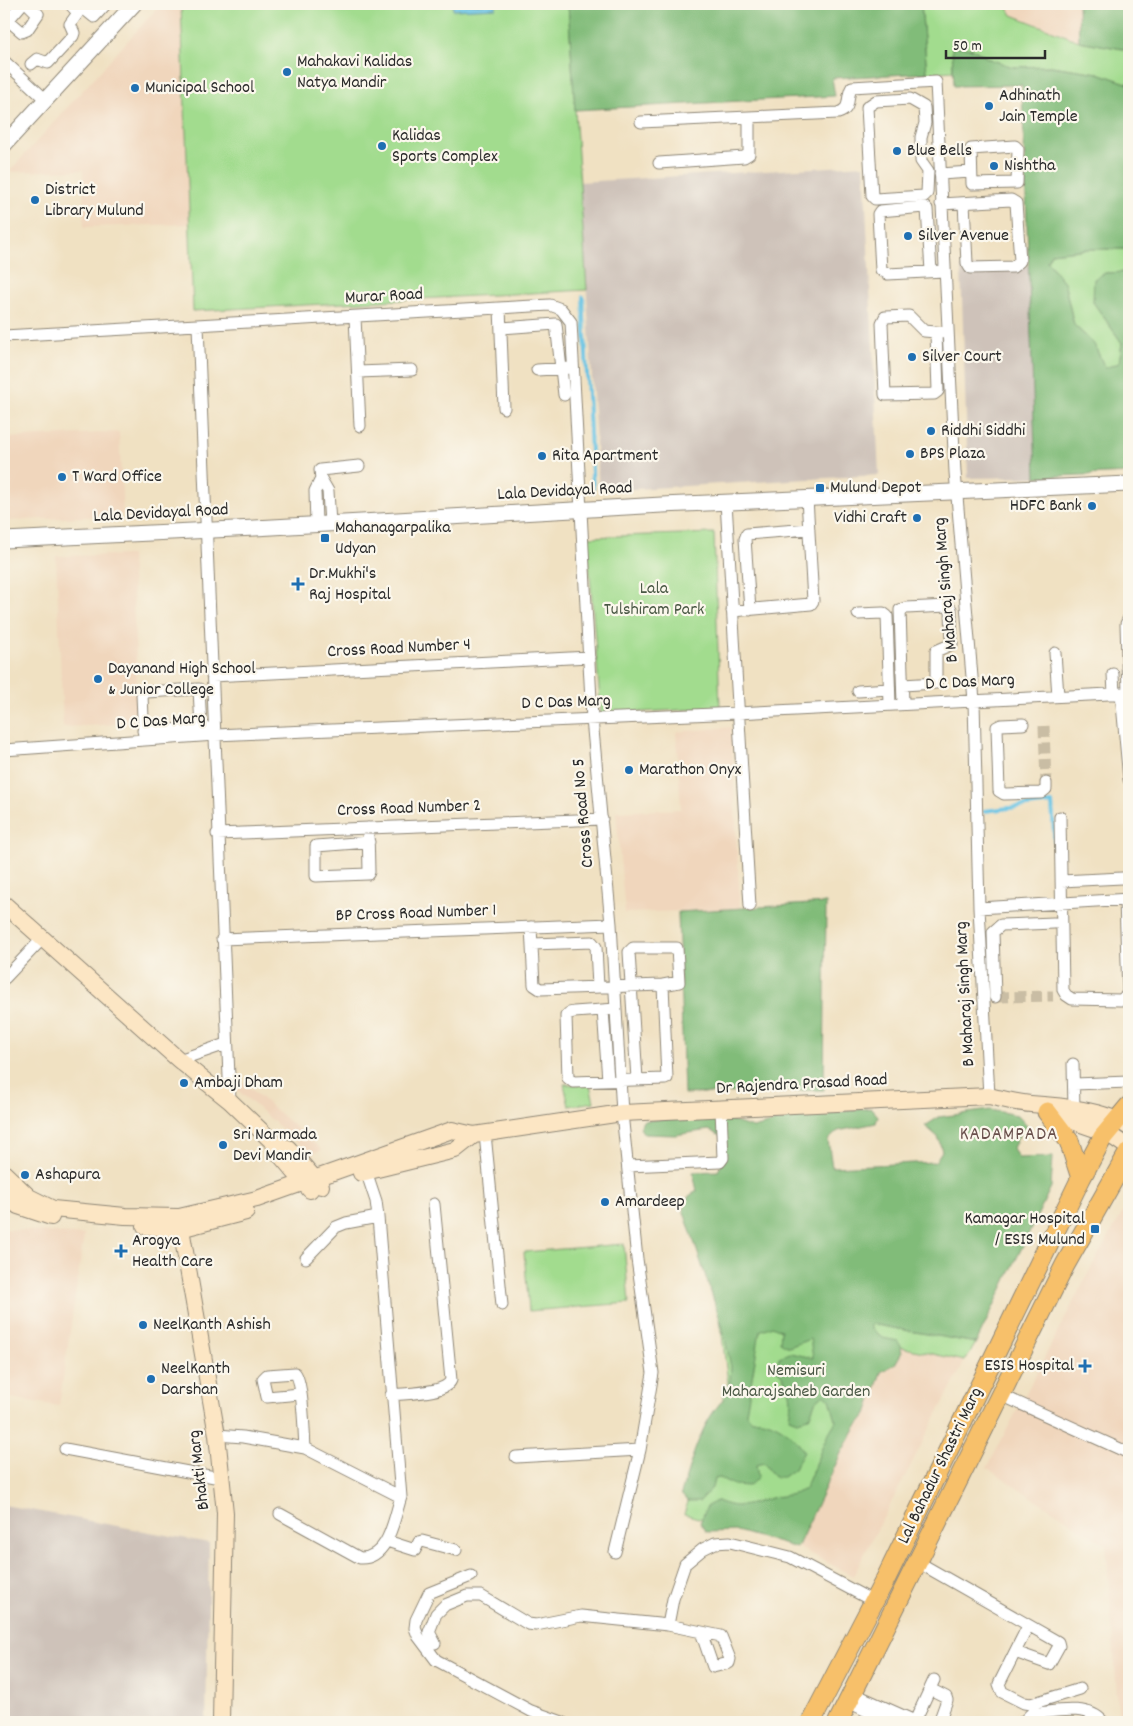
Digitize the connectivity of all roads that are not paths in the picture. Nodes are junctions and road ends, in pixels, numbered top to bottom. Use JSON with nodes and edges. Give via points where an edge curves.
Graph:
{"nodes":[{"id":1,"x":7,"y":4,"type":"edge"},
{"id":2,"x":22,"y":4,"type":"edge"},
{"id":3,"x":28,"y":4,"type":"edge"},
{"id":4,"x":70,"y":4,"type":"edge"},
{"id":5,"x":78,"y":4,"type":"edge"},
{"id":6,"x":106,"y":4,"type":"edge"},
{"id":7,"x":131,"y":5,"type":"edge"},
{"id":8,"x":4,"y":8,"type":"edge"},
{"id":9,"x":6,"y":22,"type":"edge"},
{"id":10,"x":4,"y":61,"type":"edge"},
{"id":11,"x":31,"y":64,"type":"dead end"},
{"id":12,"x":46,"y":100,"type":"junction"},
{"id":13,"x":749,"y":117,"type":"junction"},
{"id":14,"x":641,"y":122,"type":"dead end"},
{"id":15,"x":4,"y":145,"type":"edge"},
{"id":16,"x":939,"y":147,"type":"junction"},
{"id":17,"x":921,"y":148,"type":"junction"},
{"id":18,"x":659,"y":163,"type":"dead end"},
{"id":19,"x":970,"y":172,"type":"junction"},
{"id":20,"x":940,"y":174,"type":"junction"},
{"id":21,"x":964,"y":203,"type":"junction"},
{"id":22,"x":941,"y":204,"type":"junction"},
{"id":23,"x":931,"y":271,"type":"junction"},
{"id":24,"x":944,"y":271,"type":"junction"},
{"id":25,"x":500,"y":308,"type":"junction"},
{"id":26,"x":355,"y":317,"type":"junction"},
{"id":27,"x":198,"y":326,"type":"junction"},
{"id":28,"x":500,"y":328,"type":"junction"},
{"id":29,"x":942,"y":333,"type":"junction"},
{"id":30,"x":4,"y":336,"type":"edge"},
{"id":31,"x":568,"y":368,"type":"junction"},
{"id":32,"x":412,"y":370,"type":"dead end"},
{"id":33,"x":538,"y":370,"type":"dead end"},
{"id":34,"x":358,"y":372,"type":"junction"},
{"id":35,"x":944,"y":373,"type":"junction"},
{"id":36,"x":564,"y":396,"type":"dead end"},
{"id":37,"x":504,"y":408,"type":"dead end"},
{"id":38,"x":360,"y":426,"type":"dead end"},
{"id":39,"x":359,"y":466,"type":"dead end"},
{"id":40,"x":1129,"y":484,"type":"edge"},
{"id":41,"x":957,"y":491,"type":"junction"},
{"id":42,"x":807,"y":498,"type":"junction"},
{"id":43,"x":726,"y":502,"type":"junction"},
{"id":44,"x":581,"y":510,"type":"junction"},
{"id":45,"x":323,"y":524,"type":"junction"},
{"id":46,"x":809,"y":529,"type":"junction"},
{"id":47,"x":206,"y":531,"type":"junction"},
{"id":48,"x":4,"y":540,"type":"edge"},
{"id":49,"x":750,"y":610,"type":"junction"},
{"id":50,"x":732,"y":611,"type":"junction"},
{"id":51,"x":858,"y":614,"type":"dead end"},
{"id":52,"x":1129,"y":618,"type":"edge"},
{"id":53,"x":1055,"y":653,"type":"dead end"},
{"id":54,"x":589,"y":657,"type":"junction"},
{"id":55,"x":1113,"y":674,"type":"dead end"},
{"id":56,"x":212,"y":676,"type":"junction"},
{"id":57,"x":1128,"y":676,"type":"edge"},
{"id":58,"x":903,"y":685,"type":"junction"},
{"id":59,"x":889,"y":689,"type":"junction"},
{"id":60,"x":858,"y":690,"type":"dead end"},
{"id":61,"x":1123,"y":693,"type":"edge"},
{"id":62,"x":1058,"y":696,"type":"junction"},
{"id":63,"x":974,"y":700,"type":"junction"},
{"id":64,"x":201,"y":703,"type":"junction"},
{"id":65,"x":213,"y":703,"type":"junction"},
{"id":66,"x":903,"y":704,"type":"junction"},
{"id":67,"x":890,"y":705,"type":"junction"},
{"id":68,"x":1126,"y":711,"type":"edge"},
{"id":69,"x":738,"y":713,"type":"junction"},
{"id":70,"x":592,"y":720,"type":"junction"},
{"id":71,"x":1023,"y":724,"type":"dead end"},
{"id":72,"x":201,"y":728,"type":"junction"},
{"id":73,"x":215,"y":731,"type":"junction"},
{"id":74,"x":178,"y":734,"type":"junction"},
{"id":75,"x":144,"y":736,"type":"junction"},
{"id":76,"x":4,"y":750,"type":"edge"},
{"id":77,"x":997,"y":757,"type":"junction"},
{"id":78,"x":976,"y":758,"type":"junction"},
{"id":79,"x":1129,"y":780,"type":"edge"},
{"id":80,"x":1046,"y":783,"type":"dead end"},
{"id":81,"x":1060,"y":817,"type":"dead end"},
{"id":82,"x":602,"y":819,"type":"junction"},
{"id":83,"x":368,"y":828,"type":"junction"},
{"id":84,"x":218,"y":834,"type":"junction"},
{"id":85,"x":369,"y":842,"type":"junction"},
{"id":86,"x":1122,"y":878,"type":"dead end"},
{"id":87,"x":1061,"y":881,"type":"junction"},
{"id":88,"x":1127,"y":899,"type":"edge"},
{"id":89,"x":1057,"y":903,"type":"junction"},
{"id":90,"x":4,"y":904,"type":"edge"},
{"id":91,"x":750,"y":906,"type":"dead end"},
{"id":92,"x":979,"y":908,"type":"junction"},
{"id":93,"x":1054,"y":923,"type":"junction"},
{"id":94,"x":611,"y":924,"type":"junction"},
{"id":95,"x":531,"y":927,"type":"junction"},
{"id":96,"x":43,"y":938,"type":"junction"},
{"id":97,"x":222,"y":939,"type":"junction"},
{"id":98,"x":532,"y":944,"type":"junction"},
{"id":99,"x":5,"y":978,"type":"dead end"},
{"id":100,"x":664,"y":985,"type":"junction"},
{"id":101,"x":615,"y":986,"type":"junction"},
{"id":102,"x":631,"y":986,"type":"junction"},
{"id":103,"x":598,"y":987,"type":"junction"},
{"id":104,"x":1053,"y":996,"type":"dead end"},
{"id":105,"x":992,"y":997,"type":"junction"},
{"id":106,"x":616,"y":1009,"type":"junction"},
{"id":107,"x":603,"y":1010,"type":"junction"},
{"id":108,"x":226,"y":1044,"type":"junction"},
{"id":109,"x":179,"y":1060,"type":"junction"},
{"id":110,"x":1073,"y":1064,"type":"dead end"},
{"id":111,"x":637,"y":1079,"type":"junction"},
{"id":112,"x":608,"y":1080,"type":"junction"},
{"id":113,"x":620,"y":1080,"type":"junction"},
{"id":114,"x":1129,"y":1082,"type":"edge"},
{"id":115,"x":1074,"y":1084,"type":"junction"},
{"id":116,"x":989,"y":1096,"type":"junction"},
{"id":117,"x":230,"y":1101,"type":"junction"},
{"id":118,"x":1039,"y":1108,"type":"junction"},
{"id":119,"x":721,"y":1109,"type":"junction"},
{"id":120,"x":1074,"y":1109,"type":"junction"},
{"id":121,"x":622,"y":1113,"type":"junction"},
{"id":122,"x":1121,"y":1121,"type":"edge"},
{"id":123,"x":479,"y":1134,"type":"junction"},
{"id":124,"x":1129,"y":1148,"type":"edge"},
{"id":125,"x":1129,"y":1152,"type":"edge"},
{"id":126,"x":628,"y":1166,"type":"junction"},
{"id":127,"x":366,"y":1171,"type":"junction"},
{"id":128,"x":4,"y":1173,"type":"edge"},
{"id":129,"x":1081,"y":1178,"type":"junction"},
{"id":130,"x":310,"y":1183,"type":"junction"},
{"id":131,"x":4,"y":1193,"type":"edge"},
{"id":132,"x":17,"y":1202,"type":"edge"},
{"id":133,"x":434,"y":1204,"type":"dead end"},
{"id":134,"x":378,"y":1217,"type":"junction"},
{"id":135,"x":180,"y":1223,"type":"junction"},
{"id":136,"x":306,"y":1258,"type":"dead end"},
{"id":137,"x":502,"y":1305,"type":"dead end"},
{"id":138,"x":300,"y":1394,"type":"dead end"},
{"id":139,"x":391,"y":1395,"type":"junction"},
{"id":140,"x":1001,"y":1395,"type":"junction"},
{"id":141,"x":216,"y":1435,"type":"junction"},
{"id":142,"x":305,"y":1448,"type":"junction"},
{"id":143,"x":65,"y":1449,"type":"dead end"},
{"id":144,"x":640,"y":1450,"type":"junction"},
{"id":145,"x":1129,"y":1453,"type":"edge"},
{"id":146,"x":516,"y":1457,"type":"dead end"},
{"id":147,"x":220,"y":1478,"type":"junction"},
{"id":148,"x":401,"y":1497,"type":"junction"},
{"id":149,"x":280,"y":1514,"type":"dead end"},
{"id":150,"x":387,"y":1541,"type":"junction"},
{"id":151,"x":456,"y":1550,"type":"dead end"},
{"id":152,"x":615,"y":1552,"type":"dead end"},
{"id":153,"x":916,"y":1561,"type":"junction"},
{"id":154,"x":471,"y":1576,"type":"dead end"},
{"id":155,"x":873,"y":1601,"type":"junction"},
{"id":156,"x":668,"y":1625,"type":"junction"},
{"id":157,"x":1028,"y":1626,"type":"junction"},
{"id":158,"x":701,"y":1632,"type":"dead end"},
{"id":159,"x":435,"y":1643,"type":"dead end"},
{"id":160,"x":1015,"y":1652,"type":"junction"},
{"id":161,"x":1080,"y":1689,"type":"dead end"},
{"id":162,"x":850,"y":1698,"type":"junction"},
{"id":163,"x":869,"y":1718,"type":"edge"},
{"id":164,"x":221,"y":1722,"type":"edge"},
{"id":165,"x":562,"y":1722,"type":"edge"},
{"id":166,"x":811,"y":1722,"type":"edge"},
{"id":167,"x":838,"y":1722,"type":"edge"},
{"id":168,"x":890,"y":1722,"type":"edge"},
{"id":169,"x":916,"y":1722,"type":"edge"},
{"id":170,"x":939,"y":1722,"type":"edge"},
{"id":171,"x":1023,"y":1722,"type":"edge"},
{"id":172,"x":1103,"y":1722,"type":"edge"}],
"edges":[{"from":1,"to":8,"type":"street"},
{"from":2,"to":9,"type":"street"},
{"from":3,"to":9,"type":"street","via":[[38,14],[27,30],[22,32]]},
{"from":4,"to":11,"type":"street","via":[[78,13],[70,24],[73,36],[48,63],[37,59]]},
{"from":5,"to":6,"type":"street","via":[[94,17]]},
{"from":7,"to":12,"type":"street"},
{"from":10,"to":12,"type":"street"},
{"from":12,"to":15,"type":"street"},
{"from":13,"to":14,"type":"street"},
{"from":13,"to":16,"type":"street","name":"B Maharaj Singh Marg","via":[[838,113],[848,105],[852,87],[936,82]]},
{"from":13,"to":18,"type":"street","via":[[749,154]]},
{"from":16,"to":17,"type":"street"},
{"from":16,"to":20,"type":"street","name":"B Maharaj Singh Marg"},
{"from":17,"to":17,"type":"street","via":[[924,107],[910,99],[870,103],[866,112],[874,198],[926,195],[928,171],[921,161]]},
{"from":19,"to":19,"type":"street","via":[[974,185],[1016,184],[1017,147],[971,150]]},
{"from":19,"to":20,"type":"street"},
{"from":20,"to":22,"type":"street","name":"B Maharaj Singh Marg"},
{"from":21,"to":21,"type":"street","via":[[967,263],[970,268],[1017,265],[1016,203],[1011,200]]},
{"from":21,"to":22,"type":"street"},
{"from":22,"to":24,"type":"street","name":"B Maharaj Singh Marg"},
{"from":23,"to":23,"type":"street","via":[[884,273],[881,270],[880,211],[928,209]]},
{"from":23,"to":24,"type":"street"},
{"from":24,"to":29,"type":"street","name":"B Maharaj Singh Marg"},
{"from":25,"to":26,"type":"street","name":"Murar Road"},
{"from":25,"to":28,"type":"street"},
{"from":25,"to":31,"type":"street","name":"Murar Road","via":[[550,305],[561,309],[571,322]]},
{"from":26,"to":27,"type":"street","name":"Murar Road"},
{"from":26,"to":34,"type":"street"},
{"from":27,"to":30,"type":"street","name":"Murar Road"},
{"from":27,"to":47,"type":"street"},
{"from":28,"to":31,"type":"street","via":[[556,324]]},
{"from":28,"to":37,"type":"street"},
{"from":29,"to":35,"type":"street","name":"B Maharaj Singh Marg"},
{"from":29,"to":35,"type":"street","via":[[924,331],[909,316],[885,317],[882,323],[884,395],[935,394]]},
{"from":31,"to":33,"type":"street"},
{"from":31,"to":36,"type":"street"},
{"from":31,"to":44,"type":"street","name":"Murar Road"},
{"from":32,"to":34,"type":"street"},
{"from":34,"to":38,"type":"street"},
{"from":35,"to":41,"type":"street","name":"B Maharaj Singh Marg"},
{"from":39,"to":45,"type":"street","via":[[322,468],[320,479],[328,491]]},
{"from":40,"to":41,"type":"street","name":"Lala Devidayal Road"},
{"from":41,"to":42,"type":"street","name":"Lala Devidayal Road"},
{"from":41,"to":63,"type":"street","name":"B Maharaj Singh Marg"},
{"from":42,"to":43,"type":"street","name":"Lala Devidayal Road"},
{"from":42,"to":46,"type":"street"},
{"from":43,"to":44,"type":"street","name":"Lala Devidayal Road"},
{"from":43,"to":50,"type":"street"},
{"from":44,"to":45,"type":"street","name":"Lala Devidayal Road"},
{"from":44,"to":54,"type":"street","name":"Cross Road No 5"},
{"from":45,"to":47,"type":"street","name":"Lala Devidayal Road"},
{"from":46,"to":49,"type":"street","via":[[811,604]]},
{"from":46,"to":49,"type":"street","via":[[747,534]]},
{"from":47,"to":48,"type":"street","name":"Lala Devidayal Road"},
{"from":47,"to":56,"type":"street"},
{"from":49,"to":50,"type":"street"},
{"from":50,"to":69,"type":"street"},
{"from":51,"to":59,"type":"street","via":[[883,613],[887,616]]},
{"from":52,"to":57,"type":"street","via":[[1126,624]]},
{"from":53,"to":62,"type":"street"},
{"from":54,"to":56,"type":"street","name":"Cross Road Number 4"},
{"from":54,"to":70,"type":"street","name":"Cross Road No 5"},
{"from":55,"to":61,"type":"street"},
{"from":56,"to":65,"type":"street"},
{"from":57,"to":61,"type":"street"},
{"from":58,"to":58,"type":"street","via":[[900,610],[948,606],[951,609],[952,644],[936,651],[936,683]]},
{"from":58,"to":66,"type":"street"},
{"from":59,"to":60,"type":"street"},
{"from":59,"to":67,"type":"street"},
{"from":61,"to":62,"type":"street","name":"D C Das Marg"},
{"from":61,"to":68,"type":"street"},
{"from":62,"to":63,"type":"street","name":"D C Das Marg"},
{"from":63,"to":66,"type":"street","name":"D C Das Marg"},
{"from":63,"to":78,"type":"street","name":"B Maharaj Singh Marg"},
{"from":64,"to":65,"type":"street"},
{"from":64,"to":72,"type":"street"},
{"from":64,"to":75,"type":"street","via":[[197,688],[143,693]]},
{"from":65,"to":73,"type":"street"},
{"from":66,"to":67,"type":"street","name":"D C Das Marg"},
{"from":67,"to":69,"type":"street","name":"D C Das Marg"},
{"from":68,"to":79,"type":"street"},
{"from":69,"to":70,"type":"street","name":"D C Das Marg"},
{"from":69,"to":91,"type":"street"},
{"from":70,"to":73,"type":"street","name":"D C Das Marg"},
{"from":70,"to":82,"type":"street","name":"Cross Road No 5"},
{"from":71,"to":77,"type":"street","via":[[997,727]]},
{"from":72,"to":73,"type":"street"},
{"from":72,"to":74,"type":"street"},
{"from":73,"to":74,"type":"street","name":"D C Das Marg"},
{"from":73,"to":84,"type":"street"},
{"from":74,"to":75,"type":"street","name":"D C Das Marg"},
{"from":75,"to":76,"type":"street","name":"D C Das Marg"},
{"from":77,"to":78,"type":"street"},
{"from":77,"to":80,"type":"street","via":[[1001,793],[1041,793],[1046,789]]},
{"from":78,"to":92,"type":"street","name":"B Maharaj Singh Marg"},
{"from":81,"to":87,"type":"street"},
{"from":82,"to":83,"type":"street","name":"Cross Road Number 2"},
{"from":82,"to":94,"type":"street","name":"Cross Road No 5"},
{"from":83,"to":84,"type":"street","name":"Cross Road Number 2"},
{"from":83,"to":85,"type":"street"},
{"from":84,"to":97,"type":"street"},
{"from":85,"to":85,"type":"street","via":[[368,874],[316,876],[316,846]]},
{"from":86,"to":87,"type":"street"},
{"from":87,"to":89,"type":"street"},
{"from":88,"to":89,"type":"street"},
{"from":88,"to":89,"type":"street","via":[[1128,994],[1122,1000],[1072,999],[1066,995]]},
{"from":89,"to":92,"type":"street"},
{"from":89,"to":93,"type":"street"},
{"from":90,"to":96,"type":"main road"},
{"from":92,"to":105,"type":"street","name":"B Maharaj Singh Marg"},
{"from":93,"to":104,"type":"street","via":[[1056,988]]},
{"from":93,"to":105,"type":"street","via":[[996,927],[993,932]]},
{"from":94,"to":95,"type":"street","name":"BP Cross Road Number 1"},
{"from":94,"to":101,"type":"street","name":"Cross Road No 5"},
{"from":95,"to":97,"type":"street","name":"BP Cross Road Number 1"},
{"from":95,"to":98,"type":"street"},
{"from":96,"to":99,"type":"street"},
{"from":96,"to":109,"type":"main road"},
{"from":97,"to":108,"type":"street"},
{"from":98,"to":103,"type":"street","via":[[534,985],[537,988]]},
{"from":98,"to":103,"type":"street","via":[[592,942],[596,947]]},
{"from":100,"to":102,"type":"street"},
{"from":100,"to":102,"type":"street","via":[[680,982],[675,946],[630,949]]},
{"from":100,"to":111,"type":"street","via":[[668,1076],[665,1079]]},
{"from":101,"to":102,"type":"street"},
{"from":101,"to":103,"type":"street"},
{"from":101,"to":106,"type":"street","name":"Cross Road No 5"},
{"from":102,"to":111,"type":"street"},
{"from":105,"to":116,"type":"street","name":"B Maharaj Singh Marg"},
{"from":106,"to":107,"type":"street"},
{"from":106,"to":113,"type":"street","name":"Cross Road No 5"},
{"from":107,"to":112,"type":"street"},
{"from":107,"to":112,"type":"street","via":[[574,1012],[566,1016],[568,1078],[573,1082]]},
{"from":108,"to":109,"type":"street"},
{"from":108,"to":117,"type":"street"},
{"from":109,"to":117,"type":"main road"},
{"from":110,"to":115,"type":"street"},
{"from":111,"to":113,"type":"street"},
{"from":112,"to":113,"type":"street"},
{"from":113,"to":121,"type":"street","name":"Cross Road No 5"},
{"from":114,"to":115,"type":"street"},
{"from":115,"to":120,"type":"street"},
{"from":116,"to":118,"type":"main road","name":"Dr Rajendra Prasad Road"},
{"from":116,"to":119,"type":"main road","name":"Dr Rajendra Prasad Road"},
{"from":117,"to":130,"type":"main road","via":[[276,1144],[280,1155]]},
{"from":118,"to":120,"type":"main road","name":"Dr Rajendra Prasad Road","via":[[1047,1104]]},
{"from":118,"to":122,"type":"main road"},
{"from":118,"to":129,"type":"main road","via":[[1069,1141]]},
{"from":119,"to":121,"type":"main road","name":"Dr Rajendra Prasad Road"},
{"from":119,"to":126,"type":"street","via":[[723,1158],[720,1162]]},
{"from":120,"to":122,"type":"main road","name":"Dr Rajendra Prasad Road"},
{"from":121,"to":123,"type":"main road","name":"Dr Rajendra Prasad Road"},
{"from":121,"to":126,"type":"street","name":"Cross Road No 5"},
{"from":122,"to":124,"type":"main road"},
{"from":122,"to":129,"type":"main road","name":"Lal Bahadur Shastri Marg"},
{"from":123,"to":127,"type":"main road","name":"Dr Rajendra Prasad Road","via":[[455,1150]]},
{"from":123,"to":130,"type":"main road","name":"Dr Rajendra Prasad Road","via":[[452,1130]]},
{"from":123,"to":137,"type":"street"},
{"from":125,"to":140,"type":"main road","name":"Lal Bahadur Shastri Marg","via":[[1065,1265]]},
{"from":126,"to":144,"type":"street","name":"Cross Road No 5","via":[[653,1373]]},
{"from":127,"to":130,"type":"main road","name":"Dr Rajendra Prasad Road"},
{"from":127,"to":134,"type":"street"},
{"from":128,"to":132,"type":"main road"},
{"from":129,"to":155,"type":"main road","name":"Lal Bahadur Shastri Marg"},
{"from":130,"to":135,"type":"main road","name":"Dr Rajendra Prasad Road"},
{"from":131,"to":132,"type":"main road"},
{"from":132,"to":135,"type":"main road","name":"Dr Rajendra Prasad Road","via":[[79,1218],[125,1216]]},
{"from":133,"to":139,"type":"street","via":[[451,1380],[447,1388]]},
{"from":134,"to":136,"type":"street","via":[[336,1227]]},
{"from":134,"to":139,"type":"street"},
{"from":135,"to":141,"type":"main road","name":"Bhakti Marg"},
{"from":138,"to":142,"type":"street"},
{"from":139,"to":148,"type":"street"},
{"from":140,"to":145,"type":"street"},
{"from":140,"to":153,"type":"main road","name":"Lal Bahadur Shastri Marg"},
{"from":141,"to":142,"type":"street"},
{"from":141,"to":147,"type":"main road","name":"Bhakti Marg"},
{"from":142,"to":148,"type":"street"},
{"from":143,"to":147,"type":"street"},
{"from":144,"to":146,"type":"street"},
{"from":144,"to":152,"type":"street","name":"Cross Road No 5"},
{"from":147,"to":164,"type":"main road","name":"Bhakti Marg","via":[[225,1513]]},
{"from":148,"to":150,"type":"street"},
{"from":149,"to":150,"type":"street","via":[[360,1558],[369,1556]]},
{"from":150,"to":151,"type":"street","via":[[415,1550],[422,1541]]},
{"from":153,"to":157,"type":"street"},
{"from":153,"to":162,"type":"main road","name":"Lal Bahadur Shastri Marg"},
{"from":154,"to":165,"type":"street","via":[[429,1593],[416,1620],[418,1636],[436,1660],[531,1711]]},
{"from":155,"to":156,"type":"street","via":[[790,1557],[730,1542],[715,1543],[685,1564],[672,1599]]},
{"from":155,"to":166,"type":"main road","name":"Lal Bahadur Shastri Marg"},
{"from":156,"to":158,"type":"street"},
{"from":156,"to":159,"type":"street","via":[[581,1616],[528,1624],[481,1596],[466,1596],[445,1605],[436,1614],[429,1632]]},
{"from":157,"to":160,"type":"street"},
{"from":157,"to":160,"type":"street","via":[[1058,1642],[1058,1648],[1049,1664]]},
{"from":160,"to":161,"type":"street","via":[[999,1684],[1002,1692],[1031,1704]]},
{"from":162,"to":163,"type":"street"},
{"from":162,"to":167,"type":"main road","name":"Lal Bahadur Shastri Marg"},
{"from":162,"to":169,"type":"street"},
{"from":163,"to":168,"type":"street"},
{"from":169,"to":170,"type":"street","via":[[932,1685],[948,1700]]},
{"from":171,"to":172,"type":"street","via":[[1031,1714],[1075,1710],[1089,1712]]}]}
